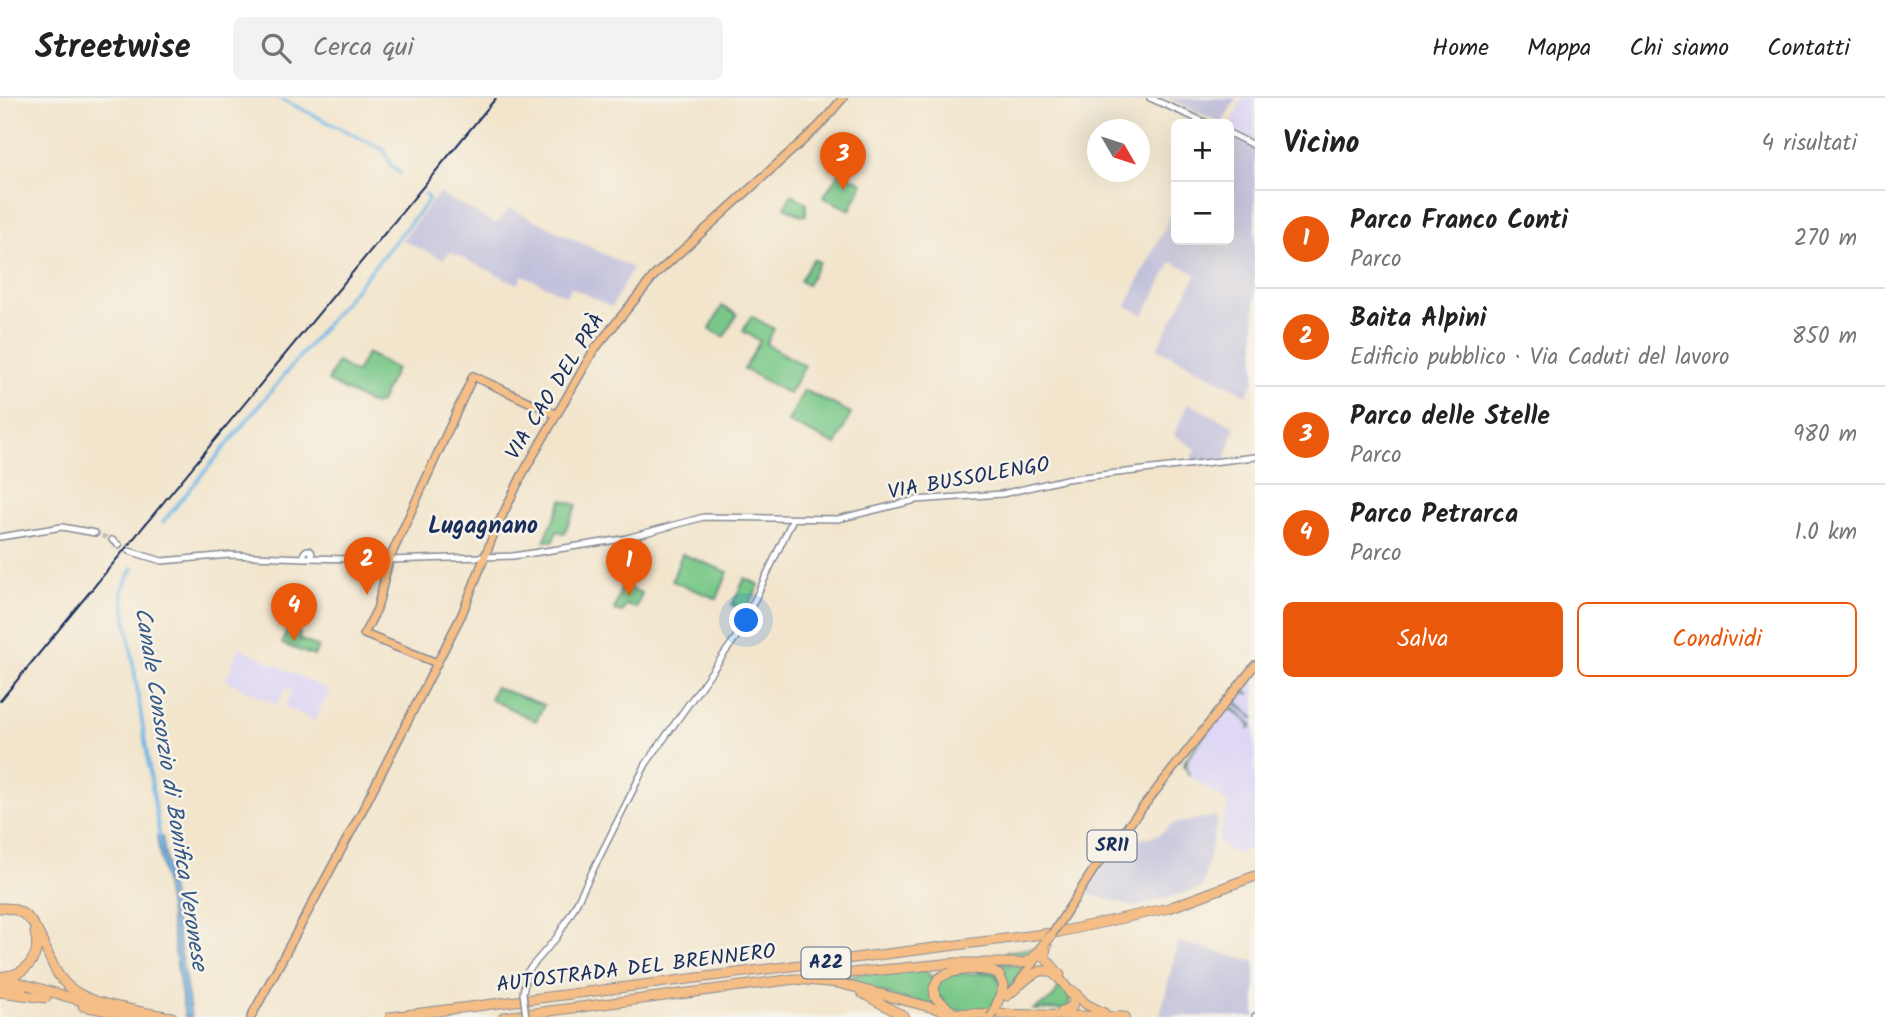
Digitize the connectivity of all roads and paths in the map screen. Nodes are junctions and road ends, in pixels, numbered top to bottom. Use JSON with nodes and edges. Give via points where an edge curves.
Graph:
{"nodes":[{"id":1,"x":843,"y":98,"type":"edge"},
{"id":2,"x":1150,"y":98,"type":"edge"},
{"id":3,"x":1198,"y":119,"type":"edge"},
{"id":4,"x":1234,"y":136,"type":"edge"},
{"id":5,"x":1255,"y":146,"type":"edge"},
{"id":6,"x":555,"y":414,"type":"junction"},
{"id":7,"x":1255,"y":457,"type":"edge"},
{"id":8,"x":792,"y":521,"type":"junction"},
{"id":9,"x":95,"y":533,"type":"tunnel mouth"},
{"id":10,"x":0,"y":537,"type":"edge"},
{"id":11,"x":112,"y":540,"type":"tunnel mouth"},
{"id":12,"x":119,"y":545,"type":"dead end"},
{"id":13,"x":129,"y":551,"type":"dead end"},
{"id":14,"x":486,"y":556,"type":"junction"},
{"id":15,"x":389,"y":560,"type":"junction"},
{"id":16,"x":437,"y":663,"type":"junction"},
{"id":17,"x":1255,"y":665,"type":"edge"},
{"id":18,"x":1255,"y":878,"type":"edge"},
{"id":19,"x":0,"y":910,"type":"edge"},
{"id":20,"x":1047,"y":942,"type":"junction"},
{"id":21,"x":0,"y":976,"type":"edge"},
{"id":22,"x":795,"y":979,"type":"junction"},
{"id":23,"x":0,"y":984,"type":"edge"},
{"id":24,"x":0,"y":992,"type":"edge"},
{"id":25,"x":862,"y":993,"type":"junction"},
{"id":26,"x":1007,"y":996,"type":"junction"},
{"id":27,"x":46,"y":998,"type":"junction"},
{"id":28,"x":995,"y":1012,"type":"edge"},
{"id":29,"x":142,"y":1015,"type":"edge"},
{"id":30,"x":1116,"y":1016,"type":"edge"},
{"id":31,"x":172,"y":1017,"type":"edge"},
{"id":32,"x":251,"y":1017,"type":"edge"},
{"id":33,"x":390,"y":1017,"type":"edge"},
{"id":34,"x":431,"y":1017,"type":"edge"},
{"id":35,"x":504,"y":1017,"type":"edge"},
{"id":36,"x":528,"y":1017,"type":"edge"},
{"id":37,"x":905,"y":1017,"type":"edge"},
{"id":38,"x":949,"y":1017,"type":"edge"},
{"id":39,"x":1125,"y":1017,"type":"edge"}],
"edges":[{"from":1,"to":6,"type":"main road","name":"VIA CAO DEL PRÀ","via":[[819,126],[654,276],[611,328]]},
{"from":2,"to":3,"type":"street"},
{"from":4,"to":5,"type":"street"},
{"from":6,"to":14,"type":"main road","name":"VIA CAO DEL PRÀ","via":[[510,498]]},
{"from":6,"to":15,"type":"main road","via":[[473,376]]},
{"from":7,"to":8,"type":"street","name":"VIA BUSSOLENGO","via":[[1066,479],[1002,494],[916,500],[838,519]]},
{"from":8,"to":14,"type":"street","name":"VIA BUSSOLENGO","via":[[704,517],[623,539]]},
{"from":8,"to":36,"type":"street","bridge":true,"via":[[738,633],[661,741],[572,912],[527,972],[523,993]]},
{"from":9,"to":10,"type":"street","via":[[62,527]]},
{"from":11,"to":12,"type":"street"},
{"from":13,"to":15,"type":"street","name":"VIA BUSSOLENGO","via":[[162,561],[214,555]]},
{"from":14,"to":15,"type":"street","name":"VIA BUSSOLENGO"},
{"from":14,"to":16,"type":"main road","name":"VIA CAO DEL PRÀ"},
{"from":15,"to":16,"type":"main road","via":[[377,609],[364,634]]},
{"from":16,"to":32,"type":"main road","name":"VIA CAO DEL PRÀ","via":[[362,816]]},
{"from":17,"to":20,"type":"main road","number":"SR11","bridge":true,"via":[[1094,869]]},
{"from":18,"to":33,"type":"highway","name":"AUTOSTRADA DEL BRENNERO","number":"A22","via":[[1169,908],[1059,932]]},
{"from":18,"to":34,"type":"highway","name":"AUTOSTRADA DEL BRENNERO","number":"A22","via":[[1174,911],[1099,929]]},
{"from":19,"to":21,"type":"highway","via":[[27,921],[37,947],[28,967],[15,975]]},
{"from":19,"to":29,"type":"highway","via":[[19,911],[29,918],[55,971],[77,992]]},
{"from":20,"to":22,"type":"highway","via":[[1023,963],[954,962]]},
{"from":20,"to":26,"type":"main road","number":"SR11"},
{"from":20,"to":30,"type":"highway","via":[[1045,958],[1080,999],[1097,1011]]},
{"from":21,"to":29,"type":"highway","via":[[46,993]]},
{"from":22,"to":28,"type":"highway","via":[[838,983],[936,1010]]},
{"from":22,"to":35,"type":"highway"},
{"from":23,"to":27,"type":"highway"},
{"from":24,"to":27,"type":"highway"},
{"from":25,"to":36,"type":"highway","via":[[803,983]]},
{"from":25,"to":37,"type":"highway"},
{"from":25,"to":38,"type":"highway"},
{"from":26,"to":28,"type":"main road","number":"SR11"},
{"from":26,"to":28,"type":"highway","via":[[1032,973],[1044,970],[1058,978],[1074,1002],[1066,1011]]},
{"from":27,"to":29,"type":"highway"},
{"from":28,"to":28,"type":"highway","via":[[946,1008],[935,997],[936,981],[952,972],[992,971],[1004,985]]},
{"from":28,"to":30,"type":"highway"},
{"from":29,"to":31,"type":"highway"},
{"from":30,"to":39,"type":"highway"}]}
